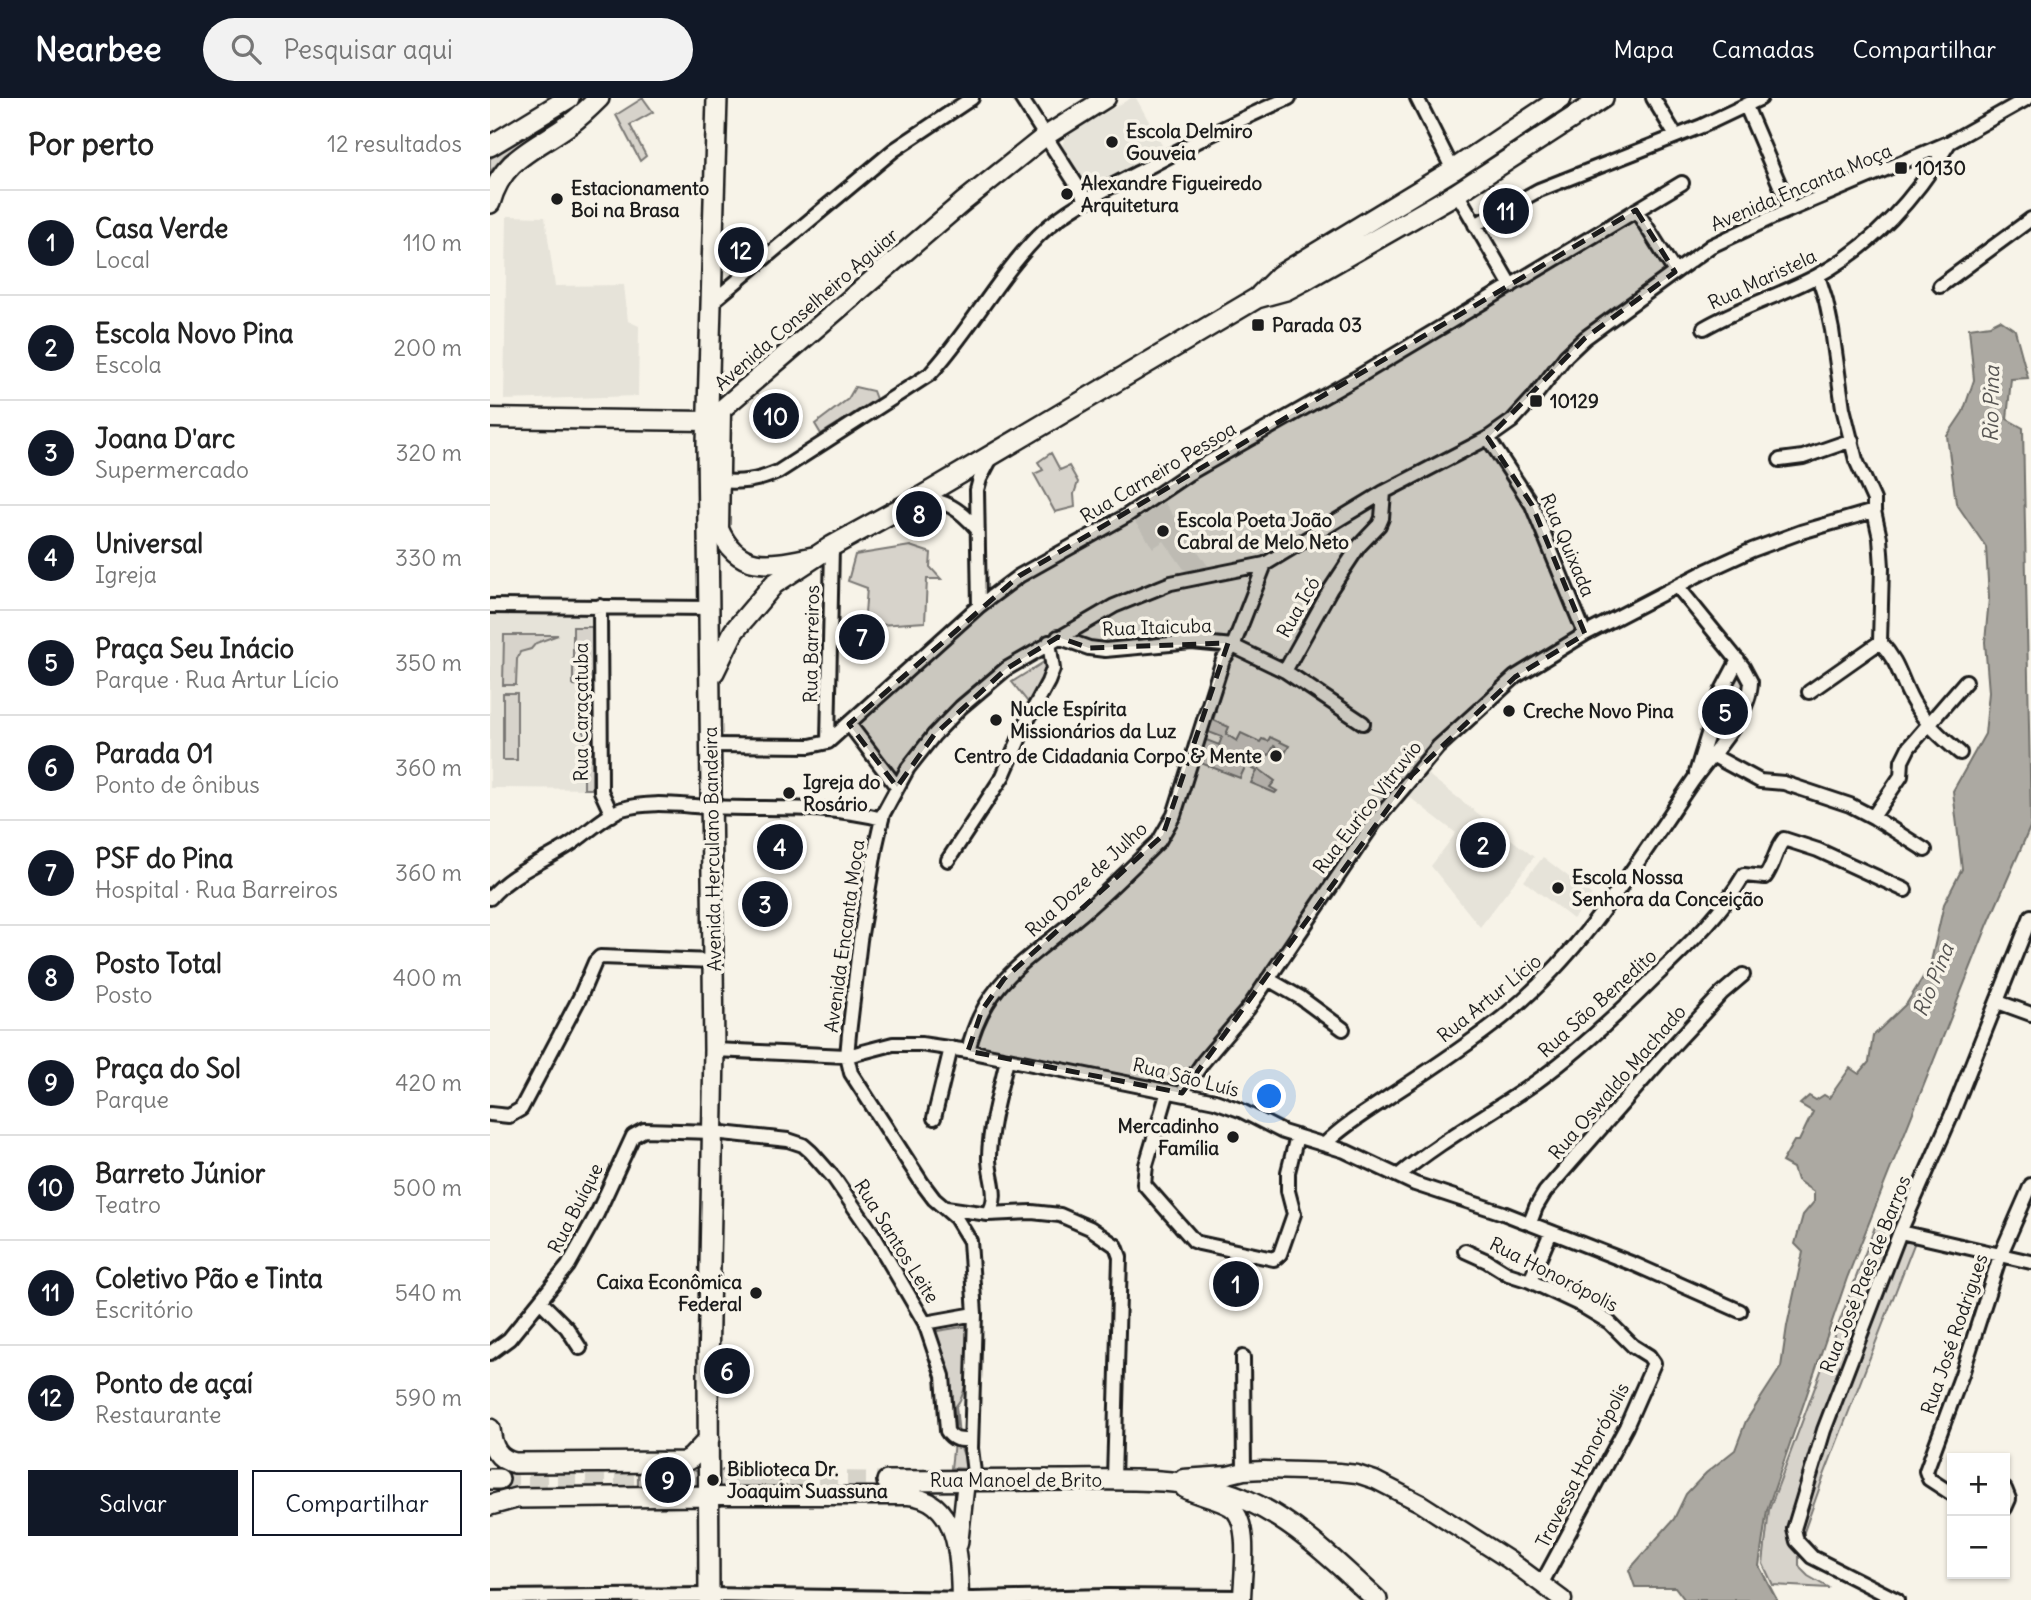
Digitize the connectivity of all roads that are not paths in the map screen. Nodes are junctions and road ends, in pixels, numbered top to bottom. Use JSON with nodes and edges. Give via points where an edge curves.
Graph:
{"nodes":[{"id":1,"x":569,"y":98,"type":"edge"},
{"id":2,"x":599,"y":98,"type":"edge"},
{"id":3,"x":717,"y":98,"type":"edge"},
{"id":4,"x":972,"y":98,"type":"edge"},
{"id":5,"x":1021,"y":98,"type":"edge"},
{"id":6,"x":1106,"y":98,"type":"edge"},
{"id":7,"x":1289,"y":98,"type":"edge"},
{"id":8,"x":1417,"y":98,"type":"edge"},
{"id":9,"x":1561,"y":98,"type":"edge"},
{"id":10,"x":1603,"y":98,"type":"edge"},
{"id":11,"x":1654,"y":98,"type":"edge"},
{"id":12,"x":1761,"y":98,"type":"edge"},
{"id":13,"x":2028,"y":98,"type":"edge"},
{"id":14,"x":1272,"y":101,"type":"edge"},
{"id":15,"x":1746,"y":106,"type":"junction"},
{"id":16,"x":1676,"y":136,"type":"junction"},
{"id":17,"x":1044,"y":137,"type":"junction"},
{"id":18,"x":1950,"y":142,"type":"junction"},
{"id":19,"x":490,"y":146,"type":"edge"},
{"id":20,"x":1453,"y":170,"type":"junction"},
{"id":21,"x":1682,"y":183,"type":"dead end"},
{"id":22,"x":1457,"y":193,"type":"junction"},
{"id":23,"x":1087,"y":201,"type":"junction"},
{"id":24,"x":490,"y":203,"type":"edge"},
{"id":25,"x":1790,"y":209,"type":"junction"},
{"id":26,"x":1636,"y":211,"type":"junction"},
{"id":27,"x":2031,"y":219,"type":"edge"},
{"id":28,"x":1475,"y":225,"type":"junction"},
{"id":29,"x":1675,"y":272,"type":"junction"},
{"id":30,"x":1818,"y":276,"type":"junction"},
{"id":31,"x":1511,"y":286,"type":"junction"},
{"id":32,"x":1940,"y":286,"type":"dead end"},
{"id":33,"x":1257,"y":298,"type":"junction"},
{"id":34,"x":712,"y":302,"type":"junction"},
{"id":35,"x":1704,"y":328,"type":"dead end"},
{"id":36,"x":714,"y":416,"type":"junction"},
{"id":37,"x":490,"y":418,"type":"edge"},
{"id":38,"x":1489,"y":438,"type":"junction"},
{"id":39,"x":1852,"y":440,"type":"junction"},
{"id":40,"x":993,"y":455,"type":"junction"},
{"id":41,"x":1780,"y":460,"type":"dead end"},
{"id":42,"x":719,"y":481,"type":"junction"},
{"id":43,"x":1384,"y":492,"type":"junction"},
{"id":44,"x":919,"y":498,"type":"junction"},
{"id":45,"x":1874,"y":511,"type":"junction"},
{"id":46,"x":976,"y":528,"type":"junction"},
{"id":47,"x":825,"y":551,"type":"junction"},
{"id":48,"x":1265,"y":564,"type":"junction"},
{"id":49,"x":1678,"y":587,"type":"junction"},
{"id":50,"x":490,"y":606,"type":"edge"},
{"id":51,"x":600,"y":606,"type":"junction"},
{"id":52,"x":979,"y":606,"type":"junction"},
{"id":53,"x":709,"y":608,"type":"junction"},
{"id":54,"x":1585,"y":634,"type":"junction"},
{"id":55,"x":1054,"y":640,"type":"junction"},
{"id":56,"x":1880,"y":642,"type":"junction"},
{"id":57,"x":1233,"y":646,"type":"junction"},
{"id":58,"x":1738,"y":660,"type":"junction"},
{"id":59,"x":1285,"y":671,"type":"junction"},
{"id":60,"x":1966,"y":681,"type":"dead end"},
{"id":61,"x":710,"y":687,"type":"junction"},
{"id":62,"x":1809,"y":692,"type":"dead end"},
{"id":63,"x":1363,"y":723,"type":"dead end"},
{"id":64,"x":1928,"y":723,"type":"junction"},
{"id":65,"x":849,"y":724,"type":"junction"},
{"id":66,"x":1706,"y":738,"type":"junction"},
{"id":67,"x":828,"y":742,"type":"junction"},
{"id":68,"x":1720,"y":744,"type":"junction"},
{"id":69,"x":711,"y":745,"type":"junction"},
{"id":70,"x":1960,"y":753,"type":"dead end"},
{"id":71,"x":1712,"y":755,"type":"junction"},
{"id":72,"x":1694,"y":780,"type":"junction"},
{"id":73,"x":897,"y":787,"type":"junction"},
{"id":74,"x":712,"y":807,"type":"junction"},
{"id":75,"x":612,"y":815,"type":"junction"},
{"id":76,"x":1873,"y":817,"type":"junction"},
{"id":77,"x":882,"y":819,"type":"junction"},
{"id":78,"x":1925,"y":850,"type":"dead end"},
{"id":79,"x":948,"y":860,"type":"dead end"},
{"id":80,"x":1905,"y":891,"type":"dead end"},
{"id":81,"x":490,"y":898,"type":"edge"},
{"id":82,"x":2031,"y":916,"type":"edge"},
{"id":83,"x":714,"y":961,"type":"junction"},
{"id":84,"x":1743,"y":975,"type":"dead end"},
{"id":85,"x":1268,"y":979,"type":"junction"},
{"id":86,"x":1998,"y":1002,"type":"junction"},
{"id":87,"x":2031,"y":1014,"type":"edge"},
{"id":88,"x":1343,"y":1029,"type":"dead end"},
{"id":89,"x":951,"y":1048,"type":"junction"},
{"id":90,"x":715,"y":1050,"type":"junction"},
{"id":91,"x":968,"y":1051,"type":"junction"},
{"id":92,"x":847,"y":1056,"type":"junction"},
{"id":93,"x":1007,"y":1059,"type":"junction"},
{"id":94,"x":1168,"y":1091,"type":"junction"},
{"id":95,"x":1182,"y":1093,"type":"junction"},
{"id":96,"x":490,"y":1114,"type":"edge"},
{"id":97,"x":934,"y":1118,"type":"dead end"},
{"id":98,"x":713,"y":1132,"type":"junction"},
{"id":99,"x":1297,"y":1136,"type":"junction"},
{"id":100,"x":1325,"y":1144,"type":"junction"},
{"id":101,"x":1398,"y":1176,"type":"junction"},
{"id":102,"x":2031,"y":1185,"type":"edge"},
{"id":103,"x":946,"y":1208,"type":"junction"},
{"id":104,"x":988,"y":1214,"type":"junction"},
{"id":105,"x":1530,"y":1223,"type":"junction"},
{"id":106,"x":1551,"y":1232,"type":"junction"},
{"id":107,"x":1900,"y":1232,"type":"junction"},
{"id":108,"x":1465,"y":1251,"type":"dead end"},
{"id":109,"x":2000,"y":1256,"type":"junction"},
{"id":110,"x":2031,"y":1262,"type":"edge"},
{"id":111,"x":1530,"y":1281,"type":"junction"},
{"id":112,"x":540,"y":1301,"type":"junction"},
{"id":113,"x":1740,"y":1311,"type":"dead end"},
{"id":114,"x":975,"y":1314,"type":"junction"},
{"id":115,"x":925,"y":1324,"type":"junction"},
{"id":116,"x":580,"y":1348,"type":"dead end"},
{"id":117,"x":490,"y":1353,"type":"edge"},
{"id":118,"x":1243,"y":1357,"type":"dead end"},
{"id":119,"x":1654,"y":1363,"type":"joint"},
{"id":120,"x":490,"y":1429,"type":"edge"},
{"id":121,"x":709,"y":1439,"type":"junction"},
{"id":122,"x":971,"y":1440,"type":"junction"},
{"id":123,"x":1244,"y":1471,"type":"junction"},
{"id":124,"x":1114,"y":1480,"type":"junction"},
{"id":125,"x":887,"y":1481,"type":"tunnel mouth"},
{"id":126,"x":971,"y":1481,"type":"junction"},
{"id":127,"x":1144,"y":1481,"type":"junction"},
{"id":128,"x":1176,"y":1484,"type":"junction"},
{"id":129,"x":1947,"y":1488,"type":"edge"},
{"id":130,"x":709,"y":1496,"type":"junction"},
{"id":131,"x":490,"y":1505,"type":"edge"},
{"id":132,"x":958,"y":1554,"type":"junction"},
{"id":133,"x":1542,"y":1583,"type":"junction"},
{"id":134,"x":490,"y":1597,"type":"edge"},
{"id":135,"x":709,"y":1597,"type":"edge"},
{"id":136,"x":1108,"y":1598,"type":"edge"},
{"id":137,"x":1242,"y":1598,"type":"edge"},
{"id":138,"x":960,"y":1599,"type":"edge"},
{"id":139,"x":1377,"y":1600,"type":"edge"},
{"id":140,"x":1563,"y":1600,"type":"edge"},
{"id":141,"x":1897,"y":1600,"type":"edge"}],
"edges":[{"from":1,"to":19,"type":"main road"},
{"from":2,"to":24,"type":"main road","via":[[572,123],[511,164]]},
{"from":3,"to":34,"type":"main road","name":"Avenida Herculano Bandeira"},
{"from":4,"to":34,"type":"street","via":[[894,150]]},
{"from":5,"to":17,"type":"street"},
{"from":6,"to":17,"type":"main road","name":"Avenida Conselheiro Aguiar"},
{"from":7,"to":14,"type":"street"},
{"from":8,"to":20,"type":"street"},
{"from":9,"to":20,"type":"main road"},
{"from":10,"to":22,"type":"main road"},
{"from":11,"to":16,"type":"street"},
{"from":12,"to":15,"type":"street"},
{"from":13,"to":18,"type":"street","name":"Avenida Encanta Moça"},
{"from":14,"to":23,"type":"street"},
{"from":15,"to":16,"type":"street"},
{"from":15,"to":25,"type":"street"},
{"from":16,"to":28,"type":"street","via":[[1539,190]]},
{"from":17,"to":23,"type":"street"},
{"from":17,"to":36,"type":"main road","name":"Avenida Conselheiro Aguiar"},
{"from":18,"to":25,"type":"street","name":"Avenida Encanta Moça"},
{"from":18,"to":30,"type":"street","name":"Rua Maristela","via":[[1918,189],[1877,234]]},
{"from":20,"to":33,"type":"main road","via":[[1280,275]]},
{"from":21,"to":26,"type":"street","name":"Rua Carneiro Pessoa"},
{"from":22,"to":28,"type":"street"},
{"from":22,"to":33,"type":"main road","via":[[1286,290]]},
{"from":23,"to":42,"type":"street","via":[[1038,236],[930,374],[778,472],[757,481]]},
{"from":25,"to":29,"type":"street","name":"Avenida Encanta Moça","via":[[1711,246]]},
{"from":26,"to":29,"type":"street"},
{"from":26,"to":31,"type":"street","name":"Rua Carneiro Pessoa"},
{"from":27,"to":32,"type":"street"},
{"from":28,"to":31,"type":"street"},
{"from":29,"to":38,"type":"street","name":"Avenida Encanta Moça","via":[[1585,338],[1511,421]]},
{"from":30,"to":35,"type":"street","name":"Rua Maristela"},
{"from":30,"to":39,"type":"street"},
{"from":31,"to":52,"type":"street","name":"Rua Carneiro Pessoa","via":[[1046,559]]},
{"from":33,"to":40,"type":"main road"},
{"from":34,"to":36,"type":"main road","name":"Avenida Herculano Bandeira"},
{"from":36,"to":37,"type":"main road"},
{"from":36,"to":42,"type":"main road","name":"Avenida Herculano Bandeira"},
{"from":36,"to":53,"type":"main road","name":"Avenida Herculano Bandeira","via":[[703,564]]},
{"from":38,"to":43,"type":"street","name":"Avenida Encanta Moça"},
{"from":38,"to":54,"type":"street","name":"Rua Quixada","via":[[1532,505]]},
{"from":39,"to":41,"type":"street"},
{"from":39,"to":45,"type":"street"},
{"from":40,"to":44,"type":"main road"},
{"from":40,"to":46,"type":"street","via":[[978,484]]},
{"from":42,"to":47,"type":"main road","name":"Avenida Herculano Bandeira","via":[[719,529],[734,553],[746,561],[779,563]]},
{"from":43,"to":48,"type":"street","name":"Avenida Encanta Moça"},
{"from":43,"to":59,"type":"street","name":"Rua Icó","via":[[1379,525],[1330,590]]},
{"from":44,"to":46,"type":"street","via":[[949,504]]},
{"from":44,"to":47,"type":"main road"},
{"from":45,"to":49,"type":"street","name":"Rua Eurico Vitruvio","via":[[1752,550]]},
{"from":45,"to":56,"type":"street","via":[[1881,548]]},
{"from":46,"to":52,"type":"street"},
{"from":47,"to":61,"type":"main road","via":[[774,584],[750,610],[715,665]]},
{"from":47,"to":67,"type":"street","name":"Rua Barreiros"},
{"from":48,"to":55,"type":"street","name":"Avenida Encanta Moça","via":[[1171,583],[1114,606]]},
{"from":48,"to":57,"type":"street","name":"Rua Doze de Julho"},
{"from":49,"to":54,"type":"street","name":"Rua Eurico Vitruvio"},
{"from":49,"to":58,"type":"street","name":"Rua Artur Lício"},
{"from":50,"to":51,"type":"street"},
{"from":51,"to":53,"type":"street"},
{"from":51,"to":75,"type":"street","name":"Rua Caraçatuba","via":[[601,791]]},
{"from":52,"to":65,"type":"street","name":"Rua Carneiro Pessoa"},
{"from":53,"to":61,"type":"main road","name":"Avenida Herculano Bandeira"},
{"from":54,"to":85,"type":"street","name":"Rua Eurico Vitruvio","via":[[1515,677],[1438,747],[1374,823]]},
{"from":55,"to":57,"type":"street","name":"Rua Itaicuba","via":[[1105,650],[1192,642]]},
{"from":55,"to":73,"type":"street","name":"Avenida Encanta Moça","via":[[1006,668],[961,707],[922,750]]},
{"from":55,"to":79,"type":"street","via":[[1053,669],[1003,776]]},
{"from":56,"to":62,"type":"street"},
{"from":56,"to":64,"type":"street","via":[[1897,662],[1911,699]]},
{"from":57,"to":59,"type":"street","name":"Rua Itaicuba"},
{"from":57,"to":91,"type":"street","name":"Rua Doze de Julho","via":[[1223,660],[1183,790],[1163,835],[1087,910],[1004,979],[982,1010]]},
{"from":58,"to":66,"type":"street","name":"Rua Artur Lício","via":[[1721,692]]},
{"from":58,"to":68,"type":"street","name":"Rua Artur Lício","via":[[1751,687],[1740,716]]},
{"from":59,"to":63,"type":"street","name":"Rua Itaicuba"},
{"from":60,"to":64,"type":"street"},
{"from":61,"to":69,"type":"main road","name":"Avenida Herculano Bandeira"},
{"from":64,"to":70,"type":"street"},
{"from":64,"to":76,"type":"street","via":[[1909,747],[1901,776]]},
{"from":65,"to":67,"type":"street","name":"Rua Carneiro Pessoa"},
{"from":65,"to":73,"type":"street"},
{"from":66,"to":68,"type":"street"},
{"from":66,"to":72,"type":"street","name":"Rua Artur Lício"},
{"from":67,"to":69,"type":"street","via":[[810,746]]},
{"from":68,"to":71,"type":"street","name":"Rua Artur Lício"},
{"from":69,"to":74,"type":"main road","name":"Avenida Herculano Bandeira"},
{"from":71,"to":72,"type":"street","name":"Rua Artur Lício"},
{"from":71,"to":76,"type":"street","via":[[1760,781],[1799,787]]},
{"from":72,"to":100,"type":"street","name":"Rua Artur Lício","via":[[1556,969],[1500,1019]]},
{"from":73,"to":77,"type":"street","name":"Avenida Encanta Moça"},
{"from":74,"to":75,"type":"street","via":[[657,805]]},
{"from":74,"to":77,"type":"street","via":[[857,812]]},
{"from":74,"to":83,"type":"main road","name":"Avenida Herculano Bandeira"},
{"from":75,"to":81,"type":"street","via":[[564,849],[520,872]]},
{"from":76,"to":78,"type":"street"},
{"from":77,"to":92,"type":"street","name":"Avenida Encanta Moça","via":[[858,952]]},
{"from":80,"to":101,"type":"street","name":"Rua São Benedito","via":[[1818,850],[1782,841],[1765,877],[1744,875],[1700,933],[1592,1037],[1536,1082]]},
{"from":82,"to":86,"type":"street","name":"Rua José Paes de Barros"},
{"from":83,"to":90,"type":"main road","name":"Avenida Herculano Bandeira"},
{"from":83,"to":96,"type":"street","via":[[600,957],[521,1109],[509,1116]]},
{"from":84,"to":105,"type":"street","name":"Rua Oswaldo Machado","via":[[1672,1047],[1545,1192]]},
{"from":85,"to":88,"type":"street"},
{"from":85,"to":95,"type":"street","name":"Rua Eurico Vitruvio"},
{"from":86,"to":87,"type":"street"},
{"from":86,"to":107,"type":"street","name":"Rua José Paes de Barros"},
{"from":89,"to":91,"type":"street","name":"Rua São Luís"},
{"from":89,"to":92,"type":"street","name":"Rua São Luís","via":[[893,1044]]},
{"from":89,"to":97,"type":"street"},
{"from":90,"to":92,"type":"street","name":"Rua São Luís"},
{"from":90,"to":98,"type":"main road","name":"Avenida Herculano Bandeira"},
{"from":91,"to":93,"type":"street","name":"Rua São Luís"},
{"from":92,"to":103,"type":"street","via":[[851,1073],[895,1143],[934,1199]]},
{"from":93,"to":94,"type":"street","name":"Rua São Luís"},
{"from":93,"to":104,"type":"street","via":[[990,1138],[988,1158],[995,1202]]},
{"from":94,"to":95,"type":"street","name":"Rua São Luís"},
{"from":94,"to":99,"type":"street","via":[[1144,1184],[1194,1241],[1273,1259],[1280,1254],[1294,1214],[1288,1172]]},
{"from":95,"to":99,"type":"street","name":"Rua São Luís","via":[[1240,1110]]},
{"from":98,"to":112,"type":"street","name":"Rua Buíque","via":[[644,1130],[633,1136],[584,1239]]},
{"from":98,"to":115,"type":"street","name":"Rua Santos Leite","via":[[788,1139],[811,1152],[835,1178],[874,1236]]},
{"from":98,"to":121,"type":"main road","name":"Avenida Herculano Bandeira"},
{"from":99,"to":100,"type":"street","name":"Rua São Luís"},
{"from":100,"to":101,"type":"street","name":"Rua São Luís"},
{"from":101,"to":105,"type":"street","name":"Rua São Luís"},
{"from":102,"to":109,"type":"street","name":"Rua José Rodrigues"},
{"from":103,"to":104,"type":"street"},
{"from":103,"to":114,"type":"street","via":[[970,1241]]},
{"from":104,"to":124,"type":"street","via":[[1059,1215],[1116,1246],[1120,1257]]},
{"from":105,"to":106,"type":"street","name":"Rua São Luís"},
{"from":106,"to":111,"type":"street"},
{"from":106,"to":113,"type":"street","name":"Rua São Luís"},
{"from":107,"to":109,"type":"street"},
{"from":107,"to":141,"type":"street","name":"Rua José Paes de Barros","via":[[1824,1430],[1794,1530],[1797,1541],[1812,1557]]},
{"from":108,"to":111,"type":"street","name":"Rua Honorópolis"},
{"from":109,"to":110,"type":"street"},
{"from":109,"to":129,"type":"street","name":"Rua José Rodrigues","via":[[1926,1471],[1929,1479]]},
{"from":111,"to":119,"type":"street","name":"Rua Honorópolis","via":[[1609,1322]]},
{"from":112,"to":116,"type":"street"},
{"from":112,"to":117,"type":"street","name":"Rua Buíque","via":[[509,1339]]},
{"from":114,"to":115,"type":"street"},
{"from":114,"to":122,"type":"street"},
{"from":115,"to":122,"type":"street","name":"Rua Santos Leite","via":[[943,1376],[947,1431],[957,1440]]},
{"from":118,"to":123,"type":"street"},
{"from":119,"to":133,"type":"street","name":"Travessa Honorópolis","via":[[1626,1427]]},
{"from":120,"to":121,"type":"main road","via":[[496,1452],[515,1464],[684,1462]]},
{"from":121,"to":130,"type":"main road","name":"Avenida Herculano Bandeira"},
{"from":122,"to":126,"type":"street"},
{"from":123,"to":127,"type":"street","name":"Rua Manoel de Brito"},
{"from":123,"to":133,"type":"street","name":"Rua Manoel de Brito","via":[[1339,1472],[1375,1480],[1420,1503]]},
{"from":124,"to":126,"type":"main road","name":"Rua Manoel de Brito"},
{"from":124,"to":127,"type":"main road","name":"Rua Manoel de Brito"},
{"from":125,"to":126,"type":"main road","name":"Rua Manoel de Brito"},
{"from":126,"to":132,"type":"street"},
{"from":127,"to":128,"type":"main road","name":"Rua Manoel de Brito"},
{"from":128,"to":137,"type":"street","via":[[1233,1508],[1240,1517]]},
{"from":128,"to":139,"type":"main road","name":"Rua Manoel de Brito","via":[[1243,1499],[1279,1517]]},
{"from":130,"to":131,"type":"main road","via":[[516,1498]]},
{"from":130,"to":132,"type":"street","via":[[913,1496],[945,1518]]},
{"from":130,"to":135,"type":"main road","name":"Avenida Herculano Bandeira"},
{"from":132,"to":138,"type":"street"},
{"from":133,"to":140,"type":"street","name":"Rua Manoel de Brito"},
{"from":134,"to":135,"type":"street"},
{"from":135,"to":138,"type":"street"},
{"from":136,"to":137,"type":"street"},
{"from":136,"to":138,"type":"street"}]}
